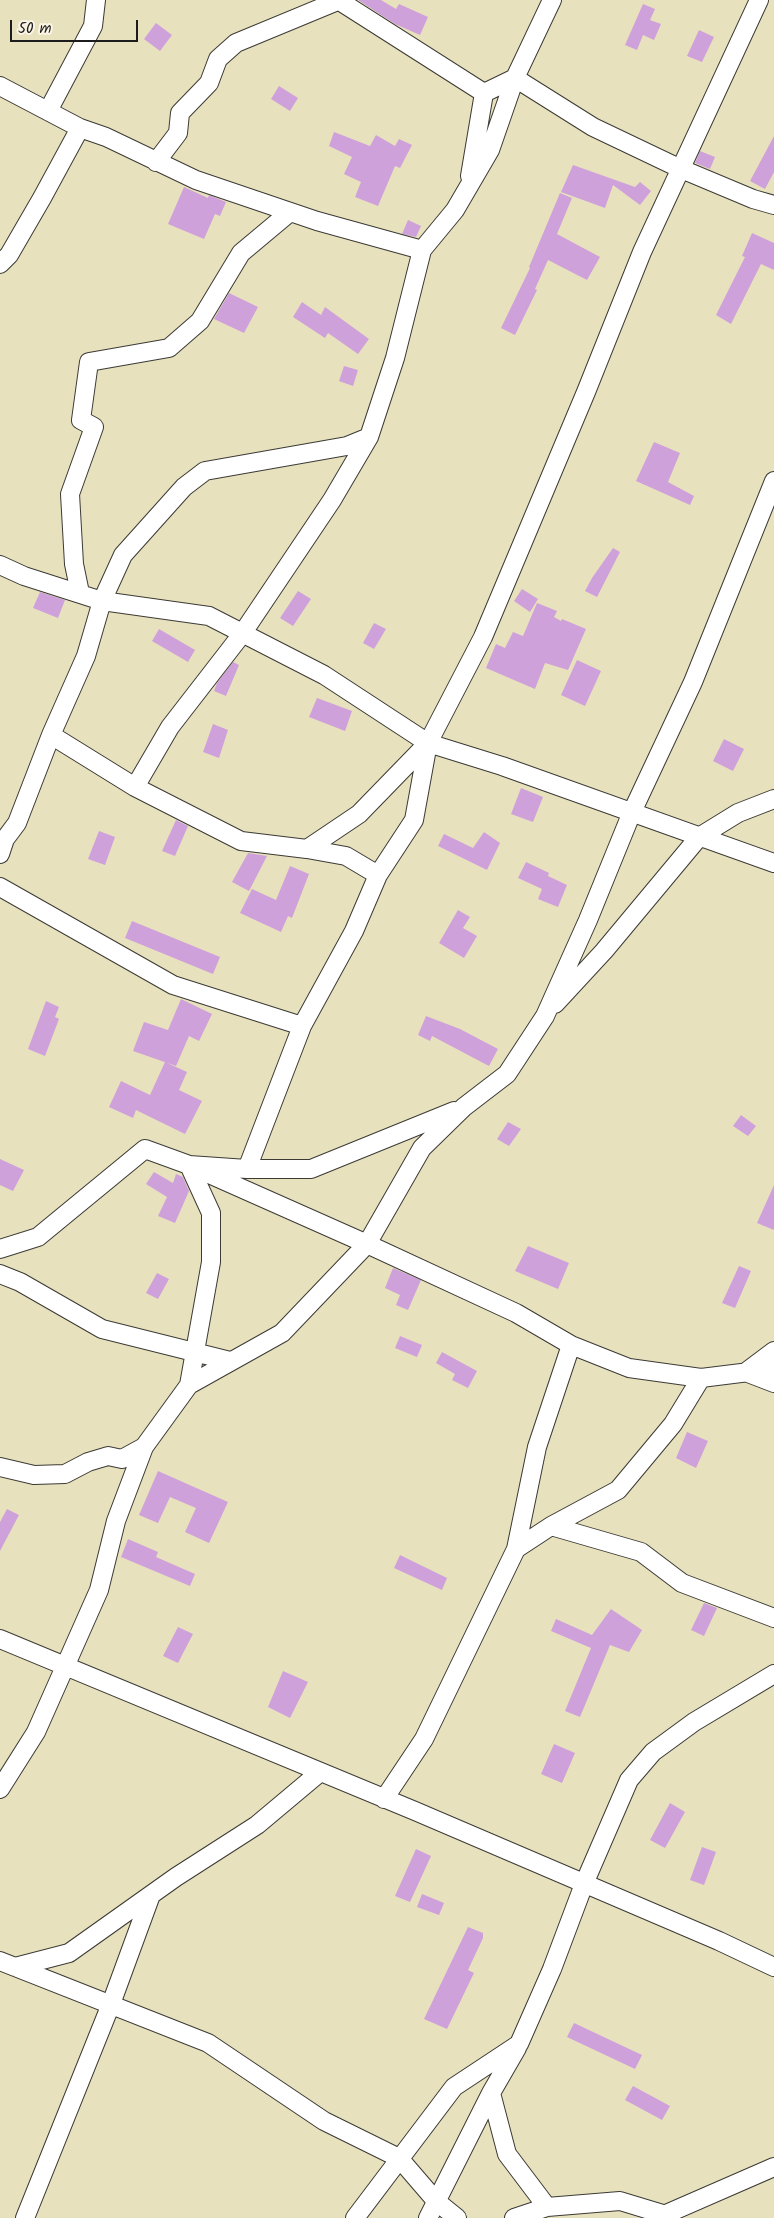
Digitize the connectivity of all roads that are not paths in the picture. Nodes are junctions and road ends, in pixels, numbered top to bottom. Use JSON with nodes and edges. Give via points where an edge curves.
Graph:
{"nodes":[{"id":1,"x":96,"y":0,"type":"edge"},
{"id":2,"x":339,"y":0,"type":"edge"},
{"id":3,"x":552,"y":0,"type":"edge"},
{"id":4,"x":759,"y":0,"type":"edge"},
{"id":5,"x":515,"y":78,"type":"junction"},
{"id":6,"x":0,"y":86,"type":"edge"},
{"id":7,"x":484,"y":93,"type":"junction"},
{"id":8,"x":48,"y":111,"type":"junction"},
{"id":9,"x":80,"y":128,"type":"junction"},
{"id":10,"x":156,"y":162,"type":"junction"},
{"id":11,"x":679,"y":168,"type":"junction"},
{"id":12,"x":468,"y":187,"type":"junction"},
{"id":13,"x":774,"y":205,"type":"edge"},
{"id":14,"x":290,"y":212,"type":"junction"},
{"id":15,"x":422,"y":250,"type":"junction"},
{"id":16,"x":0,"y":264,"type":"edge"},
{"id":17,"x":369,"y":436,"type":"junction"},
{"id":18,"x":774,"y":481,"type":"edge"},
{"id":19,"x":0,"y":565,"type":"edge"},
{"id":20,"x":80,"y":593,"type":"junction"},
{"id":21,"x":102,"y":601,"type":"junction"},
{"id":22,"x":242,"y":634,"type":"junction"},
{"id":23,"x":51,"y":735,"type":"junction"},
{"id":24,"x":428,"y":743,"type":"junction"},
{"id":25,"x":135,"y":787,"type":"junction"},
{"id":26,"x":774,"y":799,"type":"edge"},
{"id":27,"x":632,"y":812,"type":"junction"},
{"id":28,"x":699,"y":836,"type":"junction"},
{"id":29,"x":2,"y":844,"type":"edge"},
{"id":30,"x":307,"y":849,"type":"junction"},
{"id":31,"x":774,"y":863,"type":"edge"},
{"id":32,"x":378,"y":875,"type":"junction"},
{"id":33,"x":0,"y":888,"type":"edge"},
{"id":34,"x":545,"y":1016,"type":"junction"},
{"id":35,"x":302,"y":1026,"type":"junction"},
{"id":36,"x":464,"y":1107,"type":"junction"},
{"id":37,"x":189,"y":1164,"type":"junction"},
{"id":38,"x":247,"y":1169,"type":"junction"},
{"id":39,"x":367,"y":1244,"type":"junction"},
{"id":40,"x":0,"y":1249,"type":"edge"},
{"id":41,"x":0,"y":1274,"type":"edge"},
{"id":42,"x":571,"y":1345,"type":"junction"},
{"id":43,"x":195,"y":1351,"type":"junction"},
{"id":44,"x":774,"y":1351,"type":"edge"},
{"id":45,"x":230,"y":1361,"type":"junction"},
{"id":46,"x":774,"y":1369,"type":"edge"},
{"id":47,"x":745,"y":1372,"type":"junction"},
{"id":48,"x":700,"y":1378,"type":"junction"},
{"id":49,"x":774,"y":1383,"type":"edge"},
{"id":50,"x":188,"y":1385,"type":"junction"},
{"id":51,"x":144,"y":1447,"type":"junction"},
{"id":52,"x":0,"y":1467,"type":"edge"},
{"id":53,"x":551,"y":1526,"type":"junction"},
{"id":54,"x":516,"y":1549,"type":"junction"},
{"id":55,"x":774,"y":1618,"type":"edge"},
{"id":56,"x":0,"y":1639,"type":"edge"},
{"id":57,"x":65,"y":1666,"type":"junction"},
{"id":58,"x":774,"y":1674,"type":"edge"},
{"id":59,"x":319,"y":1773,"type":"junction"},
{"id":60,"x":0,"y":1789,"type":"edge"},
{"id":61,"x":384,"y":1799,"type":"junction"},
{"id":62,"x":584,"y":1884,"type":"junction"},
{"id":63,"x":151,"y":1895,"type":"junction"},
{"id":64,"x":5,"y":1966,"type":"edge"},
{"id":65,"x":774,"y":1967,"type":"edge"},
{"id":66,"x":111,"y":2004,"type":"junction"},
{"id":67,"x":519,"y":2044,"type":"junction"},
{"id":68,"x":491,"y":2093,"type":"junction"},
{"id":69,"x":399,"y":2158,"type":"junction"},
{"id":70,"x":774,"y":2167,"type":"edge"},
{"id":71,"x":436,"y":2201,"type":"junction"},
{"id":72,"x":547,"y":2207,"type":"junction"},
{"id":73,"x":660,"y":2216,"type":"edge"},
{"id":74,"x":25,"y":2218,"type":"edge"},
{"id":75,"x":355,"y":2218,"type":"edge"},
{"id":76,"x":428,"y":2218,"type":"edge"},
{"id":77,"x":458,"y":2218,"type":"edge"},
{"id":78,"x":514,"y":2218,"type":"edge"}],
"edges":[{"from":1,"to":8,"type":"street","via":[[93,26]]},
{"from":2,"to":7,"type":"street"},
{"from":2,"to":10,"type":"street","via":[[236,43],[218,59],[209,83],[180,113],[178,133]]},
{"from":3,"to":5,"type":"street"},
{"from":4,"to":11,"type":"street"},
{"from":5,"to":7,"type":"street"},
{"from":5,"to":11,"type":"street","via":[[593,127]]},
{"from":5,"to":12,"type":"street","via":[[490,150]]},
{"from":6,"to":8,"type":"street"},
{"from":7,"to":12,"type":"street"},
{"from":8,"to":9,"type":"street"},
{"from":9,"to":10,"type":"street"},
{"from":9,"to":16,"type":"street","via":[[9,255]]},
{"from":10,"to":14,"type":"street","via":[[196,180]]},
{"from":11,"to":13,"type":"street"},
{"from":11,"to":24,"type":"street","via":[[483,637]]},
{"from":12,"to":15,"type":"street","via":[[455,210]]},
{"from":14,"to":15,"type":"street"},
{"from":14,"to":20,"type":"street","via":[[241,253],[200,321],[169,348],[89,362],[81,420],[94,427],[70,494],[74,564]]},
{"from":15,"to":17,"type":"street","via":[[395,358]]},
{"from":17,"to":21,"type":"street","via":[[347,446],[205,471],[184,487],[122,555]]},
{"from":17,"to":22,"type":"street","via":[[332,500]]},
{"from":18,"to":27,"type":"street","via":[[693,682]]},
{"from":19,"to":20,"type":"street"},
{"from":20,"to":21,"type":"street"},
{"from":21,"to":22,"type":"street","via":[[209,616]]},
{"from":21,"to":23,"type":"street","via":[[86,656]]},
{"from":22,"to":24,"type":"street","via":[[324,675]]},
{"from":22,"to":25,"type":"street","via":[[170,726]]},
{"from":23,"to":25,"type":"street"},
{"from":23,"to":29,"type":"street","via":[[17,823]]},
{"from":24,"to":27,"type":"street"},
{"from":24,"to":30,"type":"street","via":[[359,814]]},
{"from":24,"to":32,"type":"street","via":[[414,820]]},
{"from":25,"to":30,"type":"street","via":[[241,841]]},
{"from":26,"to":28,"type":"street","via":[[738,813]]},
{"from":27,"to":28,"type":"street"},
{"from":27,"to":34,"type":"street"},
{"from":28,"to":31,"type":"street"},
{"from":28,"to":34,"type":"street","via":[[604,951]]},
{"from":30,"to":32,"type":"street","via":[[346,856]]},
{"from":32,"to":35,"type":"street","via":[[354,931]]},
{"from":33,"to":35,"type":"street","via":[[173,985]]},
{"from":34,"to":36,"type":"street","via":[[508,1074]]},
{"from":35,"to":38,"type":"street"},
{"from":36,"to":38,"type":"street","via":[[310,1169]]},
{"from":36,"to":39,"type":"street","via":[[422,1148]]},
{"from":37,"to":38,"type":"street"},
{"from":37,"to":39,"type":"street"},
{"from":37,"to":40,"type":"street","via":[[145,1149],[38,1237]]},
{"from":37,"to":43,"type":"street","via":[[211,1213],[211,1262]]},
{"from":39,"to":42,"type":"street","via":[[516,1313]]},
{"from":39,"to":45,"type":"street","via":[[282,1332]]},
{"from":41,"to":43,"type":"street","via":[[102,1329]]},
{"from":42,"to":48,"type":"street","via":[[629,1368]]},
{"from":42,"to":54,"type":"street","via":[[537,1447]]},
{"from":43,"to":45,"type":"street"},
{"from":43,"to":50,"type":"street"},
{"from":44,"to":47,"type":"street"},
{"from":45,"to":50,"type":"street"},
{"from":46,"to":47,"type":"street"},
{"from":47,"to":48,"type":"street"},
{"from":47,"to":49,"type":"street"},
{"from":48,"to":53,"type":"street","via":[[673,1424],[618,1490]]},
{"from":50,"to":51,"type":"street"},
{"from":51,"to":52,"type":"street","via":[[122,1459],[108,1456],[65,1474],[34,1475]]},
{"from":51,"to":57,"type":"street","via":[[116,1521],[99,1590]]},
{"from":53,"to":54,"type":"street"},
{"from":53,"to":55,"type":"street","via":[[641,1552],[682,1583]]},
{"from":54,"to":61,"type":"street","via":[[424,1739]]},
{"from":56,"to":57,"type":"street"},
{"from":57,"to":59,"type":"street"},
{"from":57,"to":60,"type":"street","via":[[36,1732]]},
{"from":58,"to":62,"type":"street","via":[[694,1722],[653,1752],[629,1780]]},
{"from":59,"to":61,"type":"street"},
{"from":59,"to":63,"type":"street","via":[[257,1825]]},
{"from":61,"to":62,"type":"street"},
{"from":62,"to":65,"type":"street","via":[[719,1940]]},
{"from":62,"to":67,"type":"street"},
{"from":63,"to":64,"type":"street","via":[[69,1953]]},
{"from":63,"to":66,"type":"street"},
{"from":64,"to":66,"type":"street"},
{"from":66,"to":69,"type":"street","via":[[208,2043],[324,2121]]},
{"from":66,"to":74,"type":"street"},
{"from":67,"to":68,"type":"street"},
{"from":67,"to":69,"type":"street","via":[[454,2087]]},
{"from":68,"to":71,"type":"street"},
{"from":68,"to":72,"type":"street","via":[[507,2154]]},
{"from":69,"to":71,"type":"street"},
{"from":69,"to":75,"type":"street"},
{"from":70,"to":73,"type":"street"},
{"from":71,"to":76,"type":"street"},
{"from":71,"to":77,"type":"street"},
{"from":72,"to":73,"type":"street","via":[[620,2201]]},
{"from":72,"to":78,"type":"street"}]}
